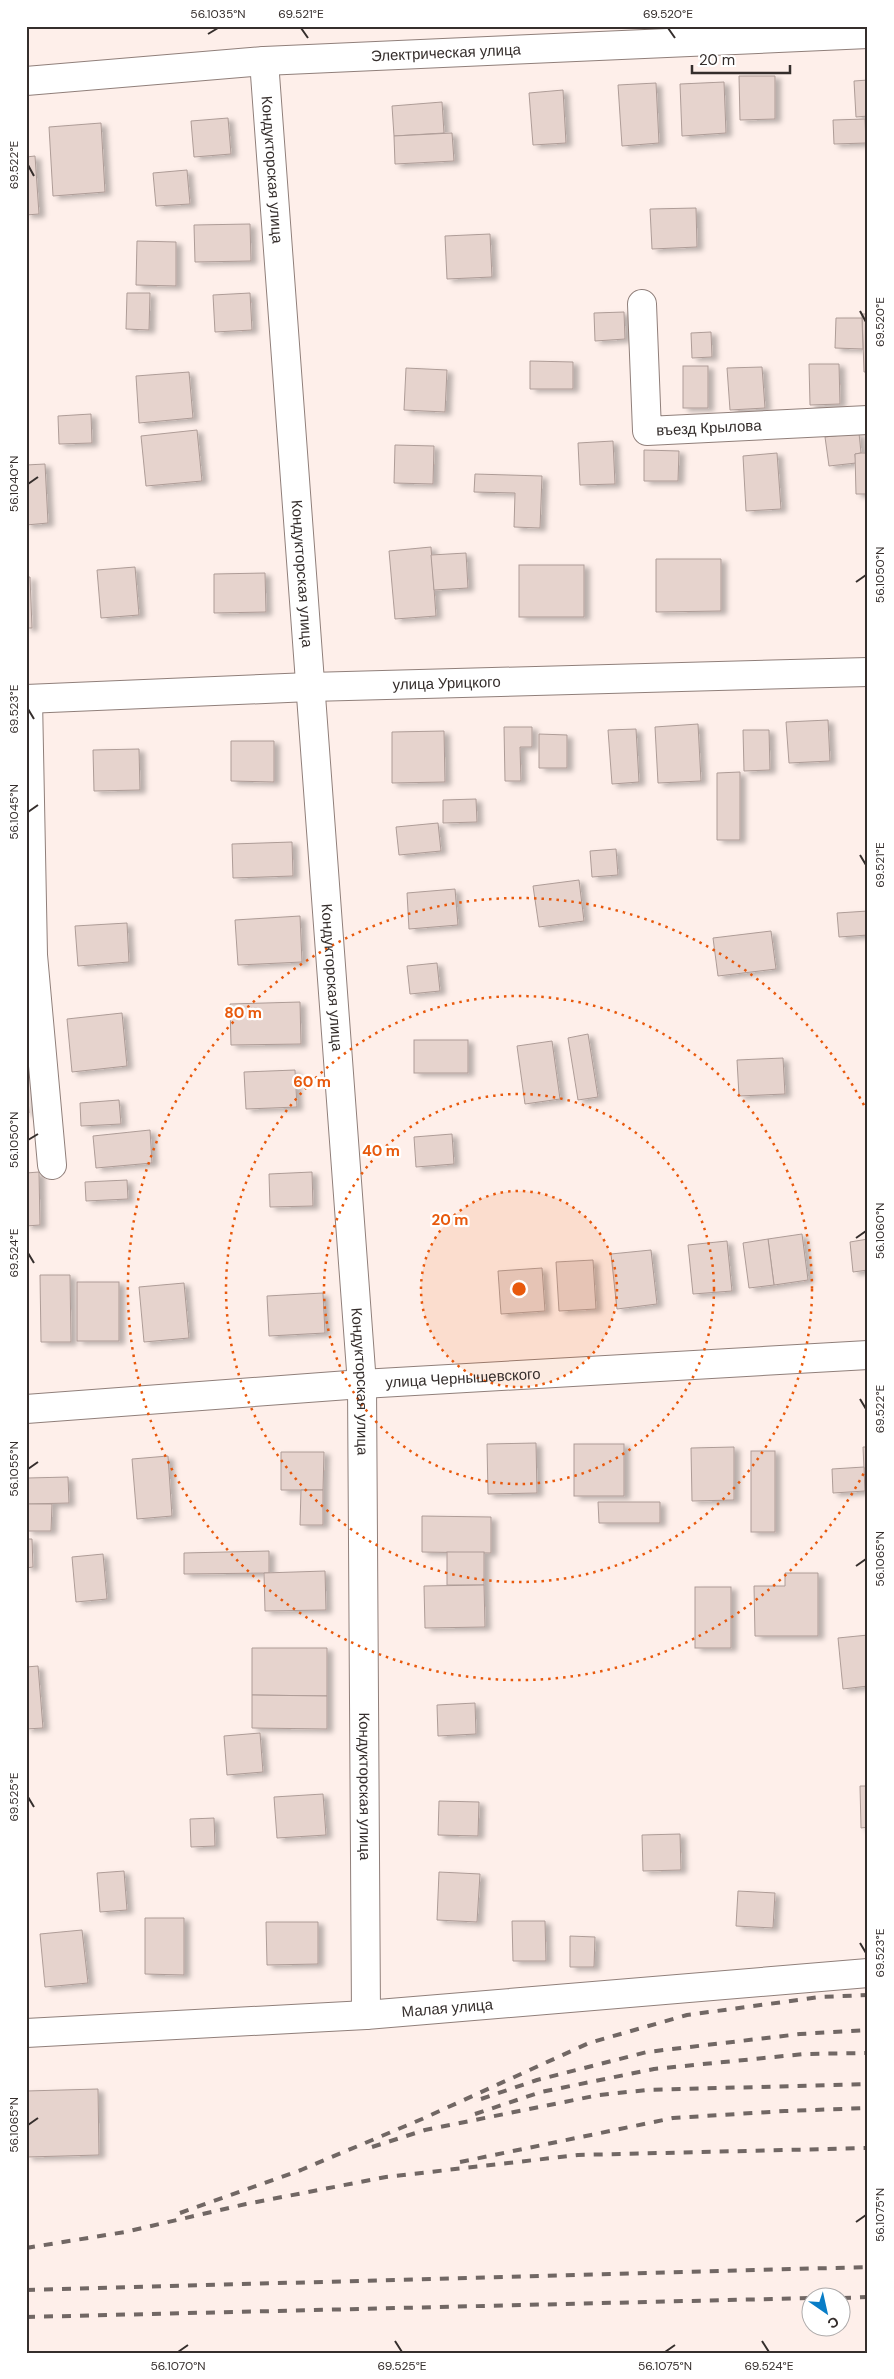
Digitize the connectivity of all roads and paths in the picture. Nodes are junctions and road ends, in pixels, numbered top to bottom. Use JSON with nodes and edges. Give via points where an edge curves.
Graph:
{"nodes":[{"id":1,"x":868,"y":34,"type":"edge"},
{"id":2,"x":264,"y":61,"type":"junction"},
{"id":3,"x":26,"y":81,"type":"edge"},
{"id":4,"x":642,"y":304,"type":"dead end"},
{"id":5,"x":868,"y":420,"type":"edge"},
{"id":6,"x":868,"y":672,"type":"edge"},
{"id":7,"x":310,"y":687,"type":"junction"},
{"id":8,"x":27,"y":699,"type":"edge"},
{"id":9,"x":52,"y":1165,"type":"dead end"},
{"id":10,"x":868,"y":1355,"type":"edge"},
{"id":11,"x":362,"y":1384,"type":"junction"},
{"id":12,"x":26,"y":1409,"type":"edge"},
{"id":13,"x":868,"y":1974,"type":"edge"},
{"id":14,"x":366,"y":2015,"type":"junction"},
{"id":15,"x":26,"y":2033,"type":"edge"}],
"edges":[{"from":1,"to":2,"type":"street","name":"Электрическая улица"},
{"from":2,"to":3,"type":"street","name":"Электрическая улица"},
{"from":2,"to":7,"type":"street","name":"Кондукторская улица"},
{"from":4,"to":5,"type":"street","name":"въезд Крылова","via":[[647,431]]},
{"from":6,"to":7,"type":"street","name":"улица Урицкого"},
{"from":7,"to":8,"type":"street","name":"улица Урицкого"},
{"from":7,"to":11,"type":"street","name":"Кондукторская улица"},
{"from":8,"to":9,"type":"street","via":[[33,955]]},
{"from":10,"to":11,"type":"street","name":"улица Чернышевского"},
{"from":11,"to":12,"type":"street","name":"улица Чернышевского"},
{"from":11,"to":14,"type":"street","name":"Кондукторская улица"},
{"from":13,"to":14,"type":"street","name":"Малая улица"},
{"from":14,"to":15,"type":"street","name":"Малая улица"}]}
